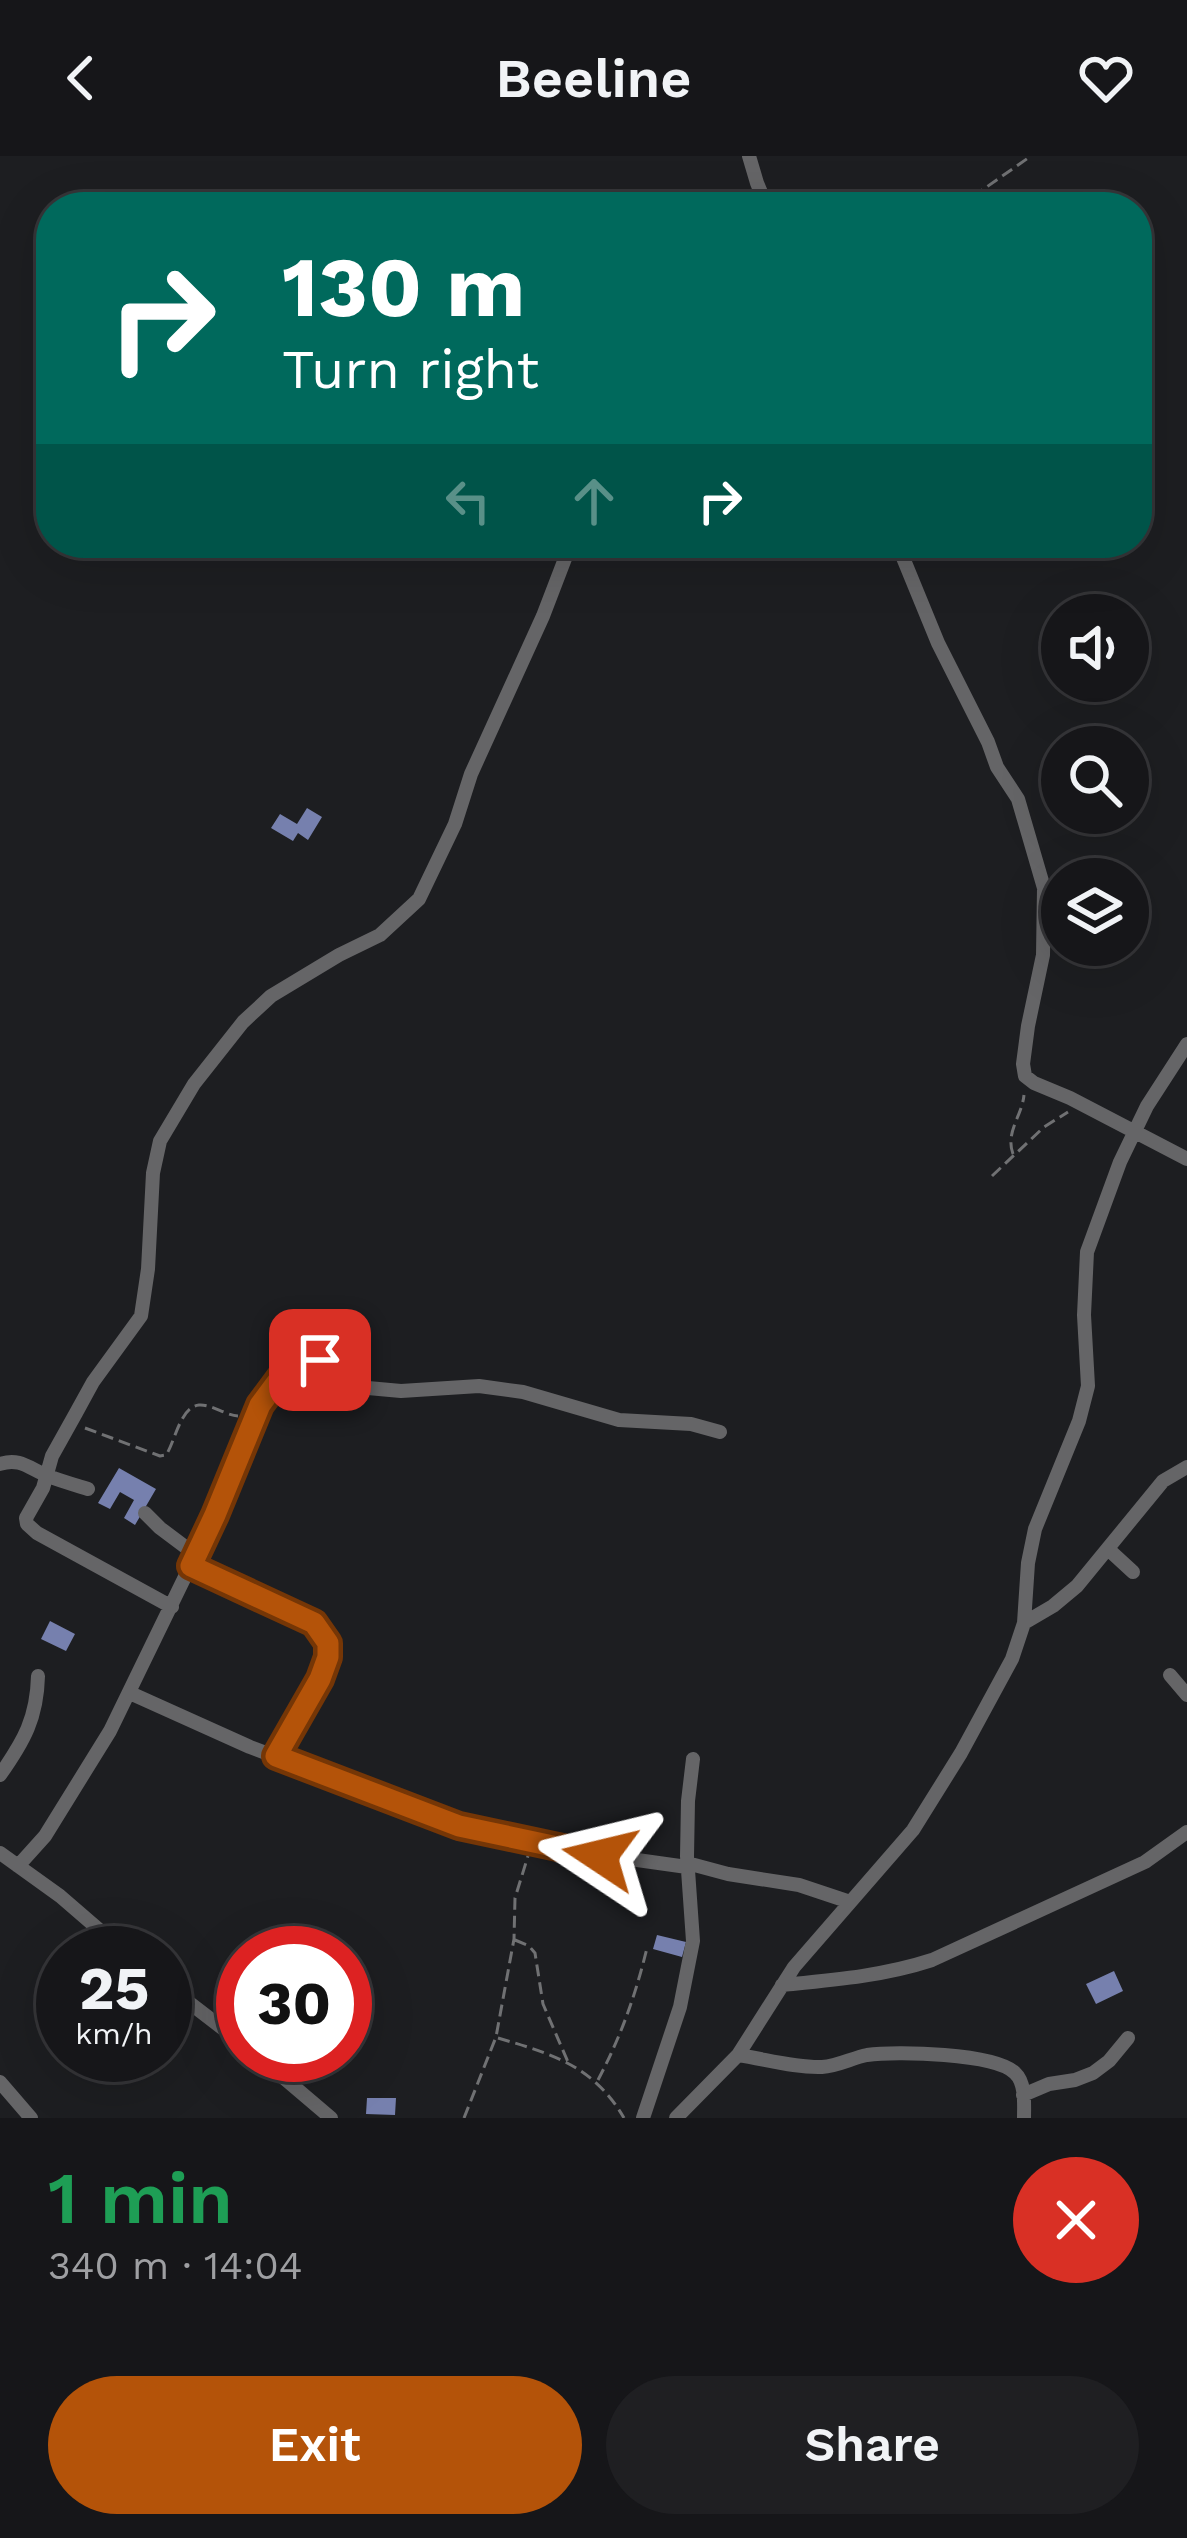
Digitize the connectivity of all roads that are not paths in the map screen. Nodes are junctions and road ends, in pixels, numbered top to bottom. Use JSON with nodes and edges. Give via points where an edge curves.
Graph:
{"nodes":[{"id":1,"x":749,"y":156,"type":"edge"},
{"id":2,"x":761,"y":192,"type":"edge"},
{"id":3,"x":566,"y":558,"type":"edge"},
{"id":4,"x":903,"y":558,"type":"edge"},
{"id":5,"x":1187,"y":1044,"type":"edge"},
{"id":6,"x":1135,"y":1131,"type":"junction"},
{"id":7,"x":1187,"y":1159,"type":"edge"},
{"id":8,"x":720,"y":1432,"type":"dead end"},
{"id":9,"x":0,"y":1464,"type":"edge"},
{"id":10,"x":1187,"y":1467,"type":"edge"},
{"id":11,"x":45,"y":1475,"type":"junction"},
{"id":12,"x":88,"y":1490,"type":"dead end"},
{"id":13,"x":145,"y":1513,"type":"dead end"},
{"id":14,"x":1108,"y":1549,"type":"junction"},
{"id":15,"x":194,"y":1561,"type":"junction"},
{"id":16,"x":1133,"y":1572,"type":"dead end"},
{"id":17,"x":172,"y":1606,"type":"junction"},
{"id":18,"x":1024,"y":1623,"type":"junction"},
{"id":19,"x":1170,"y":1675,"type":"dead end"},
{"id":20,"x":38,"y":1676,"type":"dead end"},
{"id":21,"x":130,"y":1693,"type":"junction"},
{"id":22,"x":1187,"y":1694,"type":"edge"},
{"id":23,"x":276,"y":1756,"type":"junction"},
{"id":24,"x":693,"y":1759,"type":"dead end"},
{"id":25,"x":0,"y":1775,"type":"edge"},
{"id":26,"x":1187,"y":1832,"type":"edge"},
{"id":27,"x":0,"y":1853,"type":"edge"},
{"id":28,"x":687,"y":1865,"type":"junction"},
{"id":29,"x":18,"y":1866,"type":"junction"},
{"id":30,"x":850,"y":1902,"type":"junction"},
{"id":31,"x":95,"y":1926,"type":"edge"},
{"id":32,"x":782,"y":1985,"type":"junction"},
{"id":33,"x":192,"y":2005,"type":"edge"},
{"id":34,"x":216,"y":2023,"type":"edge"},
{"id":35,"x":1128,"y":2038,"type":"dead end"},
{"id":36,"x":738,"y":2055,"type":"junction"},
{"id":37,"x":0,"y":2082,"type":"edge"},
{"id":38,"x":289,"y":2082,"type":"edge"},
{"id":39,"x":1023,"y":2095,"type":"junction"},
{"id":40,"x":31,"y":2118,"type":"edge"},
{"id":41,"x":331,"y":2118,"type":"edge"},
{"id":42,"x":643,"y":2118,"type":"edge"},
{"id":43,"x":676,"y":2118,"type":"edge"},
{"id":44,"x":1024,"y":2118,"type":"edge"}],
"edges":[{"from":1,"to":2,"type":"street"},
{"from":3,"to":11,"type":"street","via":[[419,898],[380,935],[271,996],[242,1022],[160,1141],[141,1316],[93,1382]]},
{"from":4,"to":6,"type":"street","via":[[1018,800],[1044,888],[1025,1074]]},
{"from":5,"to":6,"type":"street"},
{"from":6,"to":7,"type":"street"},
{"from":6,"to":18,"type":"street","via":[[1087,1252],[1088,1385],[1035,1529]]},
{"from":8,"to":15,"type":"street","via":[[619,1420],[479,1386],[368,1388],[320,1360],[296,1361],[259,1408]]},
{"from":9,"to":11,"type":"street","via":[[23,1462]]},
{"from":10,"to":14,"type":"street","via":[[1163,1481]]},
{"from":11,"to":12,"type":"street"},
{"from":11,"to":17,"type":"street","via":[[26,1518],[30,1529]]},
{"from":13,"to":15,"type":"street"},
{"from":14,"to":16,"type":"street"},
{"from":14,"to":18,"type":"street","via":[[1077,1586]]},
{"from":15,"to":17,"type":"street"},
{"from":15,"to":23,"type":"street","via":[[314,1623],[328,1643],[320,1679]]},
{"from":17,"to":21,"type":"street"},
{"from":18,"to":30,"type":"street","via":[[927,1810]]},
{"from":19,"to":22,"type":"street"},
{"from":20,"to":25,"type":"street","via":[[32,1724]]},
{"from":21,"to":23,"type":"street"},
{"from":21,"to":29,"type":"street","via":[[45,1836]]},
{"from":23,"to":28,"type":"street","via":[[459,1826]]},
{"from":24,"to":28,"type":"street"},
{"from":26,"to":32,"type":"street","via":[[1145,1862],[932,1960]]},
{"from":27,"to":29,"type":"street"},
{"from":28,"to":30,"type":"street"},
{"from":28,"to":42,"type":"street","via":[[693,1941]]},
{"from":29,"to":31,"type":"street"},
{"from":30,"to":32,"type":"street"},
{"from":32,"to":36,"type":"street"},
{"from":33,"to":34,"type":"street"},
{"from":35,"to":39,"type":"street","via":[[1093,2073]]},
{"from":36,"to":39,"type":"street","via":[[821,2067],[873,2054],[972,2058],[1013,2071]]},
{"from":36,"to":43,"type":"street"},
{"from":37,"to":40,"type":"street"},
{"from":38,"to":41,"type":"street"},
{"from":39,"to":44,"type":"street"}]}
